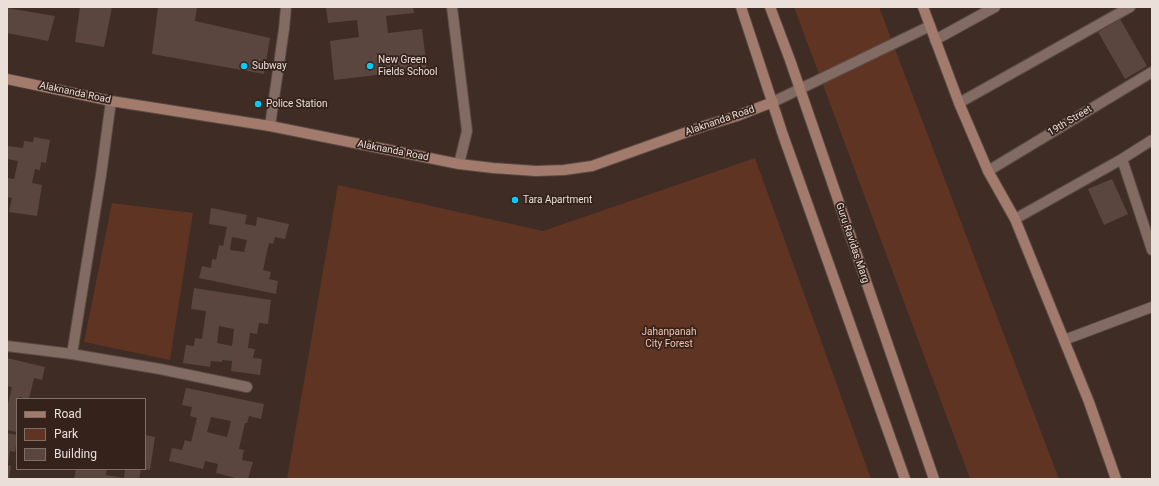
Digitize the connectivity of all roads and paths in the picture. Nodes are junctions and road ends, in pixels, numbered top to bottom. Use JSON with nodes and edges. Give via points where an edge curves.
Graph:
{"nodes":[{"id":1,"x":286,"y":7,"type":"edge"},
{"id":2,"x":452,"y":7,"type":"edge"},
{"id":3,"x":741,"y":7,"type":"edge"},
{"id":4,"x":770,"y":7,"type":"edge"},
{"id":5,"x":923,"y":7,"type":"edge"},
{"id":6,"x":995,"y":7,"type":"edge"},
{"id":7,"x":1130,"y":7,"type":"edge"},
{"id":8,"x":930,"y":26,"type":"junction"},
{"id":9,"x":935,"y":40,"type":"junction"},
{"id":10,"x":1152,"y":72,"type":"edge"},
{"id":11,"x":7,"y":79,"type":"edge"},
{"id":12,"x":800,"y":90,"type":"junction"},
{"id":13,"x":111,"y":101,"type":"junction"},
{"id":14,"x":773,"y":102,"type":"junction"},
{"id":15,"x":959,"y":102,"type":"junction"},
{"id":16,"x":270,"y":126,"type":"junction"},
{"id":17,"x":1152,"y":140,"type":"edge"},
{"id":18,"x":1122,"y":159,"type":"junction"},
{"id":19,"x":459,"y":164,"type":"junction"},
{"id":20,"x":988,"y":171,"type":"junction"},
{"id":21,"x":1015,"y":218,"type":"junction"},
{"id":22,"x":1152,"y":250,"type":"edge"},
{"id":23,"x":1152,"y":307,"type":"edge"},
{"id":24,"x":1064,"y":340,"type":"junction"},
{"id":25,"x":7,"y":346,"type":"edge"},
{"id":26,"x":72,"y":354,"type":"junction"},
{"id":27,"x":247,"y":387,"type":"dead end"},
{"id":28,"x":905,"y":479,"type":"edge"},
{"id":29,"x":934,"y":479,"type":"edge"},
{"id":30,"x":1116,"y":479,"type":"edge"}],
"edges":[{"from":1,"to":16,"type":"street"},
{"from":2,"to":19,"type":"street","via":[[467,131]]},
{"from":3,"to":14,"type":"street"},
{"from":4,"to":12,"type":"street","name":"Guru Ravidas Marg"},
{"from":5,"to":8,"type":"street"},
{"from":6,"to":9,"type":"street"},
{"from":7,"to":15,"type":"street"},
{"from":8,"to":9,"type":"street"},
{"from":8,"to":12,"type":"street"},
{"from":9,"to":15,"type":"street"},
{"from":10,"to":20,"type":"street","name":"19th Street"},
{"from":11,"to":13,"type":"street","name":"Alaknanda Road"},
{"from":12,"to":14,"type":"street"},
{"from":12,"to":29,"type":"street","name":"Guru Ravidas Marg"},
{"from":13,"to":16,"type":"street","name":"Alaknanda Road"},
{"from":13,"to":26,"type":"street"},
{"from":14,"to":19,"type":"street","name":"Alaknanda Road","via":[[592,166],[536,172]]},
{"from":14,"to":28,"type":"street"},
{"from":15,"to":20,"type":"street"},
{"from":16,"to":19,"type":"street","name":"Alaknanda Road"},
{"from":17,"to":18,"type":"street"},
{"from":18,"to":21,"type":"street"},
{"from":18,"to":22,"type":"street"},
{"from":20,"to":21,"type":"street"},
{"from":21,"to":24,"type":"street"},
{"from":23,"to":24,"type":"street"},
{"from":24,"to":30,"type":"street"},
{"from":25,"to":26,"type":"street"},
{"from":26,"to":27,"type":"street"}]}
